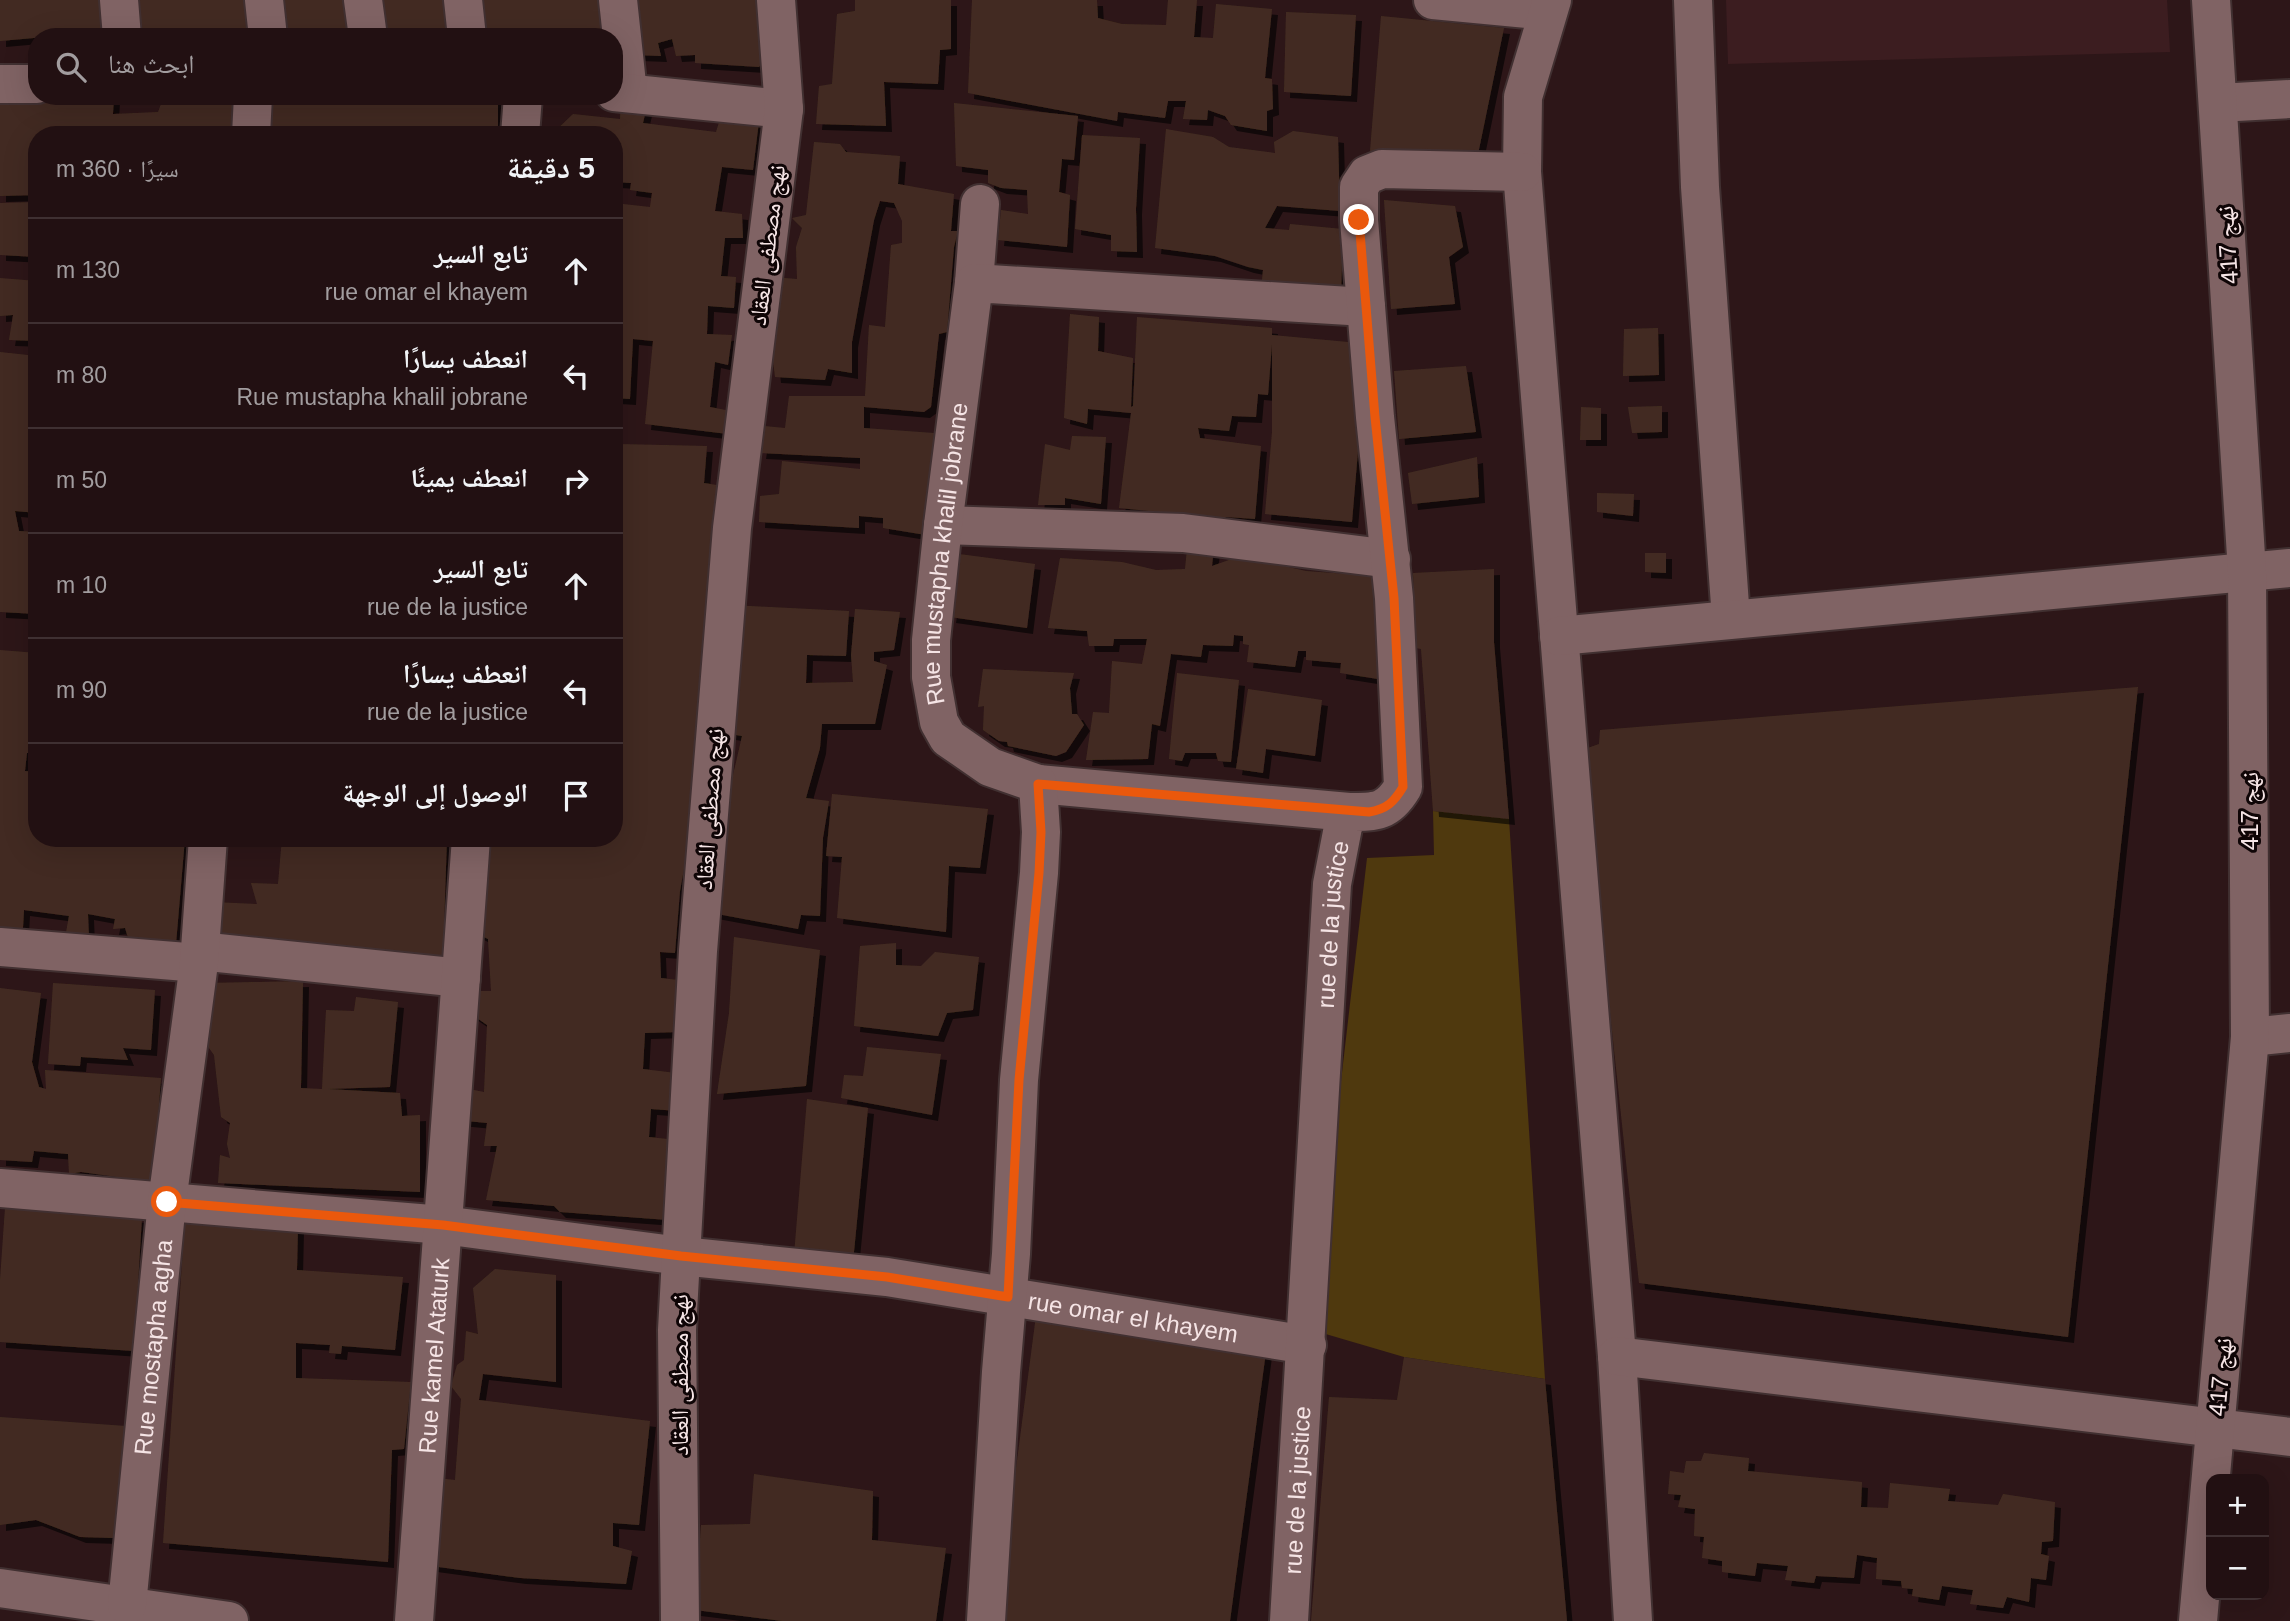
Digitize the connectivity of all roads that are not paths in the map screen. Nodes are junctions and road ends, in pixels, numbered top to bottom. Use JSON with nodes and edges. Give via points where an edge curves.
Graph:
{"nodes":[{"id":1,"x":119,"y":0,"type":"edge"},
{"id":2,"x":264,"y":0,"type":"edge"},
{"id":3,"x":363,"y":0,"type":"edge"},
{"id":4,"x":463,"y":0,"type":"edge"},
{"id":5,"x":618,"y":0,"type":"edge"},
{"id":6,"x":776,"y":0,"type":"edge"},
{"id":7,"x":1433,"y":0,"type":"edge"},
{"id":8,"x":1693,"y":0,"type":"edge"},
{"id":9,"x":2211,"y":0,"type":"edge"},
{"id":10,"x":1550,"y":6,"type":"edge"},
{"id":11,"x":121,"y":28,"type":"edge"},
{"id":12,"x":267,"y":28,"type":"edge"},
{"id":13,"x":367,"y":28,"type":"edge"},
{"id":14,"x":466,"y":28,"type":"edge"},
{"id":15,"x":619,"y":28,"type":"edge"},
{"id":16,"x":0,"y":84,"type":"edge"},
{"id":17,"x":28,"y":85,"type":"edge"},
{"id":18,"x":623,"y":93,"type":"edge"},
{"id":19,"x":2290,"y":99,"type":"edge"},
{"id":20,"x":2218,"y":103,"type":"junction"},
{"id":21,"x":253,"y":105,"type":"edge"},
{"id":22,"x":522,"y":105,"type":"edge"},
{"id":23,"x":784,"y":109,"type":"junction"},
{"id":24,"x":251,"y":126,"type":"edge"},
{"id":25,"x":521,"y":126,"type":"edge"},
{"id":26,"x":1522,"y":172,"type":"junction"},
{"id":27,"x":980,"y":204,"type":"dead end"},
{"id":28,"x":974,"y":283,"type":"junction"},
{"id":29,"x":1366,"y":307,"type":"junction"},
{"id":30,"x":943,"y":525,"type":"junction"},
{"id":31,"x":1391,"y":559,"type":"junction"},
{"id":32,"x":2290,"y":568,"type":"edge"},
{"id":33,"x":2247,"y":572,"type":"junction"},
{"id":34,"x":1731,"y":619,"type":"junction"},
{"id":35,"x":1559,"y":636,"type":"junction"},
{"id":36,"x":1038,"y":784,"type":"junction"},
{"id":37,"x":1349,"y":812,"type":"junction"},
{"id":38,"x":207,"y":847,"type":"edge"},
{"id":39,"x":470,"y":847,"type":"edge"},
{"id":40,"x":0,"y":947,"type":"edge"},
{"id":41,"x":199,"y":957,"type":"junction"},
{"id":42,"x":461,"y":978,"type":"junction"},
{"id":43,"x":2290,"y":1032,"type":"edge"},
{"id":44,"x":2250,"y":1037,"type":"junction"},
{"id":45,"x":0,"y":1188,"type":"edge"},
{"id":46,"x":167,"y":1202,"type":"junction"},
{"id":47,"x":443,"y":1225,"type":"junction"},
{"id":48,"x":681,"y":1256,"type":"junction"},
{"id":49,"x":1008,"y":1297,"type":"junction"},
{"id":50,"x":1307,"y":1345,"type":"junction"},
{"id":51,"x":1617,"y":1356,"type":"junction"},
{"id":52,"x":2216,"y":1429,"type":"junction"},
{"id":53,"x":2290,"y":1437,"type":"edge"},
{"id":54,"x":0,"y":1588,"type":"edge"},
{"id":55,"x":127,"y":1605,"type":"junction"},
{"id":56,"x":229,"y":1621,"type":"edge"},
{"id":57,"x":414,"y":1621,"type":"edge"},
{"id":58,"x":680,"y":1621,"type":"edge"},
{"id":59,"x":986,"y":1621,"type":"edge"},
{"id":60,"x":1289,"y":1621,"type":"edge"},
{"id":61,"x":1633,"y":1621,"type":"edge"},
{"id":62,"x":2199,"y":1621,"type":"edge"}],
"edges":[{"from":1,"to":11,"type":"street"},
{"from":2,"to":12,"type":"street"},
{"from":3,"to":13,"type":"street"},
{"from":4,"to":14,"type":"street"},
{"from":5,"to":15,"type":"street"},
{"from":6,"to":23,"type":"street","name":"نهج مصطفى العقاد"},
{"from":7,"to":10,"type":"street"},
{"from":8,"to":34,"type":"street","via":[[1700,187]]},
{"from":9,"to":20,"type":"street","name":"نهج 417"},
{"from":10,"to":26,"type":"street","via":[[1523,97]]},
{"from":16,"to":17,"type":"street"},
{"from":18,"to":23,"type":"street"},
{"from":19,"to":20,"type":"street"},
{"from":20,"to":33,"type":"street","name":"نهج 417"},
{"from":21,"to":24,"type":"street"},
{"from":22,"to":25,"type":"street"},
{"from":23,"to":48,"type":"street","name":"نهج مصطفى العقاد","via":[[732,528],[698,951]]},
{"from":26,"to":29,"type":"street","name":"rue de la justice","via":[[1382,169],[1367,175],[1359,187]]},
{"from":26,"to":35,"type":"street"},
{"from":27,"to":28,"type":"street","name":"Rue mustapha khalil jobrane"},
{"from":28,"to":29,"type":"street"},
{"from":28,"to":30,"type":"street","name":"Rue mustapha khalil jobrane"},
{"from":29,"to":31,"type":"street","name":"rue de la justice"},
{"from":30,"to":31,"type":"street","via":[[1183,533]]},
{"from":30,"to":36,"type":"street","name":"Rue mustapha khalil jobrane","via":[[931,640],[931,677],[939,722],[948,738],[990,767]]},
{"from":31,"to":37,"type":"street","name":"rue de la justice","via":[[1403,787],[1384,810]]},
{"from":32,"to":33,"type":"street"},
{"from":33,"to":34,"type":"street"},
{"from":33,"to":44,"type":"street","name":"نهج 417"},
{"from":34,"to":35,"type":"street"},
{"from":35,"to":51,"type":"street"},
{"from":36,"to":37,"type":"street","name":"Rue mustapha khalil jobrane"},
{"from":36,"to":49,"type":"street","via":[[1039,873],[1019,1080]]},
{"from":37,"to":50,"type":"street","name":"rue de la justice","via":[[1332,884]]},
{"from":38,"to":41,"type":"street","name":"Rue mostapha agha"},
{"from":39,"to":42,"type":"street","name":"Rue kamel Ataturk"},
{"from":40,"to":41,"type":"street"},
{"from":41,"to":42,"type":"street"},
{"from":41,"to":46,"type":"street","name":"Rue mostapha agha"},
{"from":42,"to":47,"type":"street","name":"Rue kamel Ataturk"},
{"from":43,"to":44,"type":"street"},
{"from":44,"to":52,"type":"street","name":"نهج 417"},
{"from":45,"to":46,"type":"street","name":"rue omar el khayem"},
{"from":46,"to":47,"type":"street","name":"rue omar el khayem"},
{"from":46,"to":55,"type":"street","name":"Rue mostapha agha"},
{"from":47,"to":48,"type":"street","name":"rue omar el khayem"},
{"from":47,"to":57,"type":"street","name":"Rue kamel Ataturk"},
{"from":48,"to":49,"type":"street","name":"rue omar el khayem","via":[[887,1277]]},
{"from":48,"to":58,"type":"street","name":"نهج مصطفى العقاد","via":[[677,1330]]},
{"from":49,"to":50,"type":"street","name":"rue omar el khayem"},
{"from":49,"to":59,"type":"street"},
{"from":50,"to":60,"type":"street","name":"rue de la justice"},
{"from":51,"to":52,"type":"street"},
{"from":51,"to":61,"type":"street"},
{"from":52,"to":53,"type":"street"},
{"from":52,"to":62,"type":"street","name":"نهج 417"},
{"from":54,"to":55,"type":"street"},
{"from":55,"to":56,"type":"street"}]}
